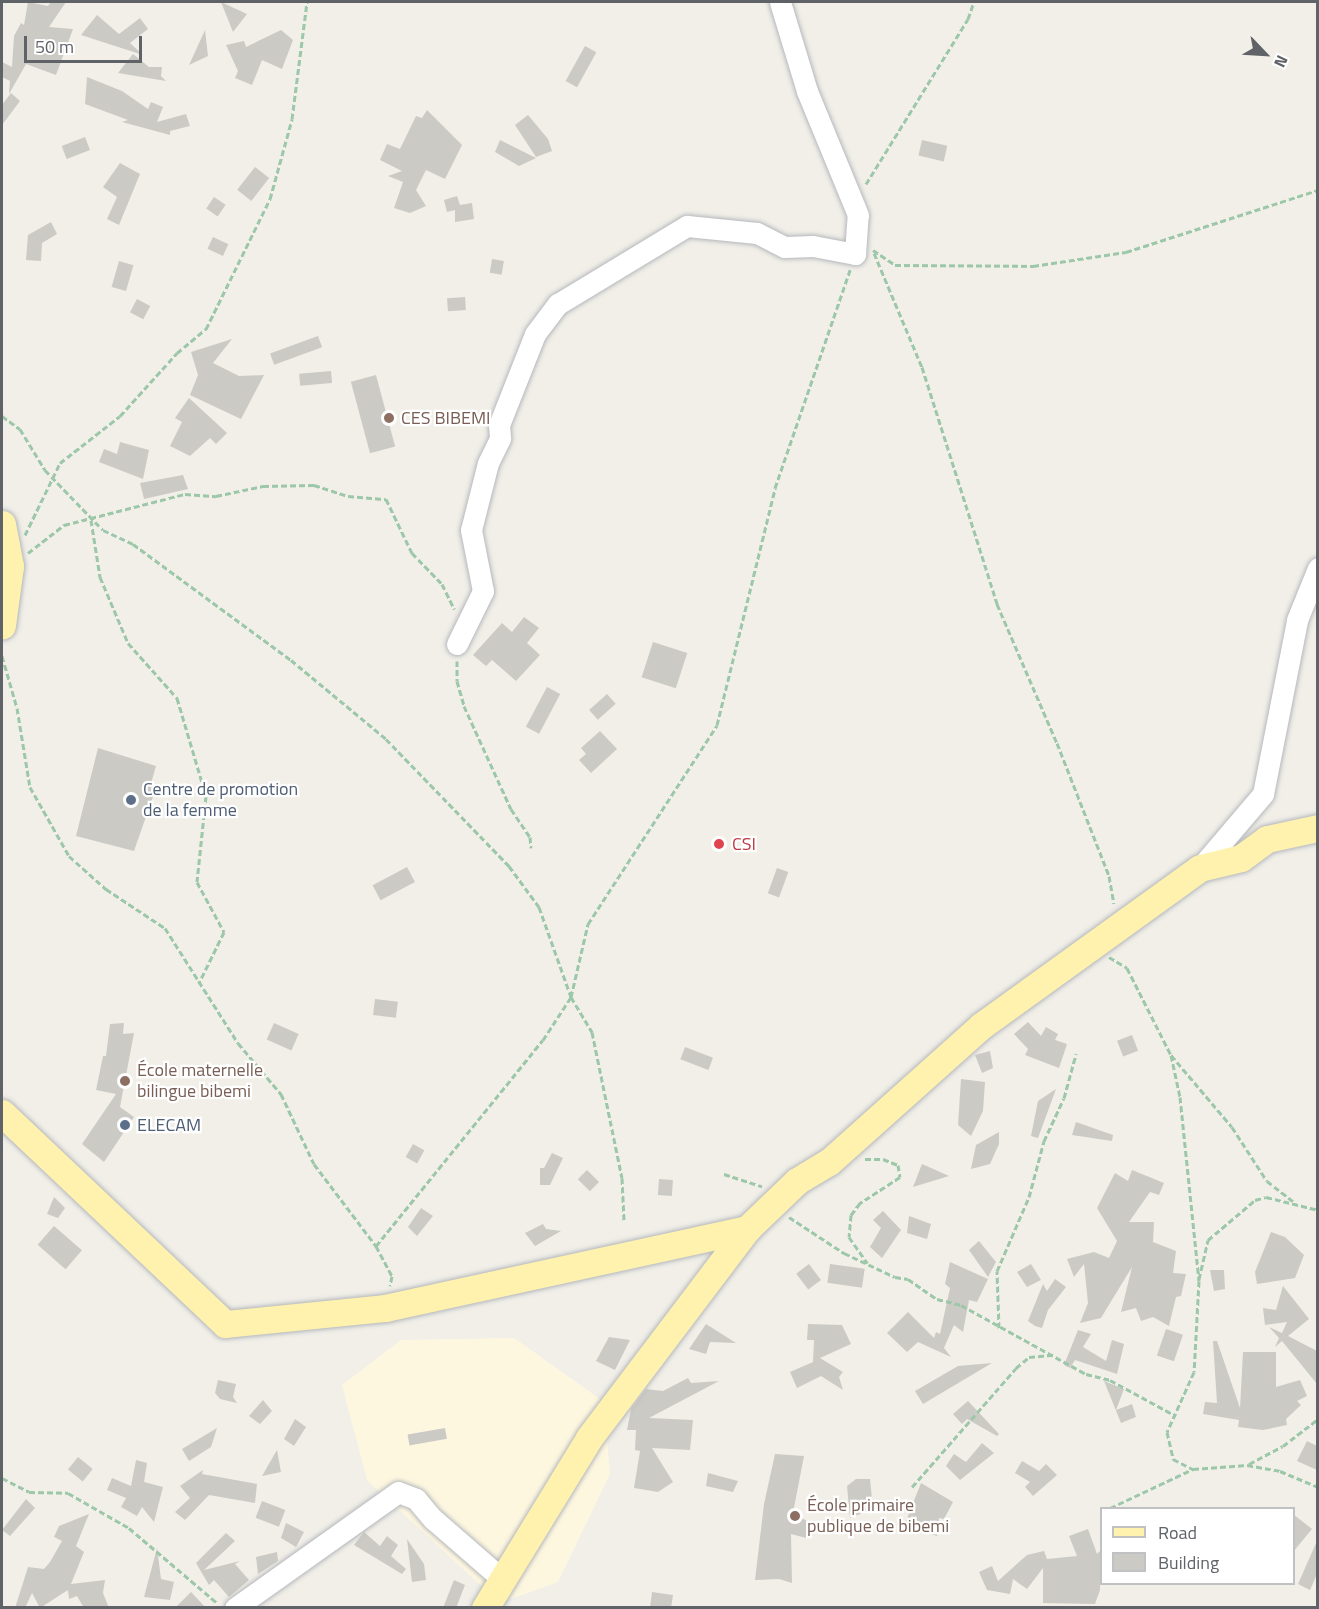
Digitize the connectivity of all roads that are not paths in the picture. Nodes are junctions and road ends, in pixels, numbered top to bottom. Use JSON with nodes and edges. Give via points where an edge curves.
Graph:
{"nodes":[{"id":1,"x":780,"y":2,"type":"edge"},
{"id":2,"x":13,"y":530,"type":"edge"},
{"id":3,"x":1317,"y":568,"type":"edge"},
{"id":4,"x":2,"y":625,"type":"edge"},
{"id":5,"x":457,"y":644,"type":"road end"},
{"id":6,"x":1317,"y":828,"type":"edge"},
{"id":7,"x":1200,"y":868,"type":"junction"},
{"id":8,"x":2,"y":1113,"type":"edge"},
{"id":9,"x":747,"y":1229,"type":"junction"},
{"id":10,"x":502,"y":1579,"type":"junction"},
{"id":11,"x":235,"y":1608,"type":"edge"},
{"id":12,"x":485,"y":1608,"type":"edge"}],
"edges":[{"from":1,"to":5,"type":"street","via":[[807,91],[858,215],[855,254],[813,246],[784,247],[757,233],[687,226],[558,304],[535,334],[499,425],[500,438],[488,463],[471,530],[483,591]]},
{"from":2,"to":4,"type":"main road"},
{"from":3,"to":7,"type":"street","via":[[1297,620],[1263,794]]},
{"from":6,"to":7,"type":"main road","via":[[1267,839],[1241,858]]},
{"from":7,"to":9,"type":"main road","via":[[1100,949],[1042,978],[981,1026],[829,1162],[797,1181]]},
{"from":8,"to":9,"type":"main road","via":[[225,1324],[386,1308]]},
{"from":9,"to":10,"type":"main road","via":[[589,1438]]},
{"from":10,"to":11,"type":"street","via":[[416,1499],[398,1492]]},
{"from":10,"to":12,"type":"main road"}]}
